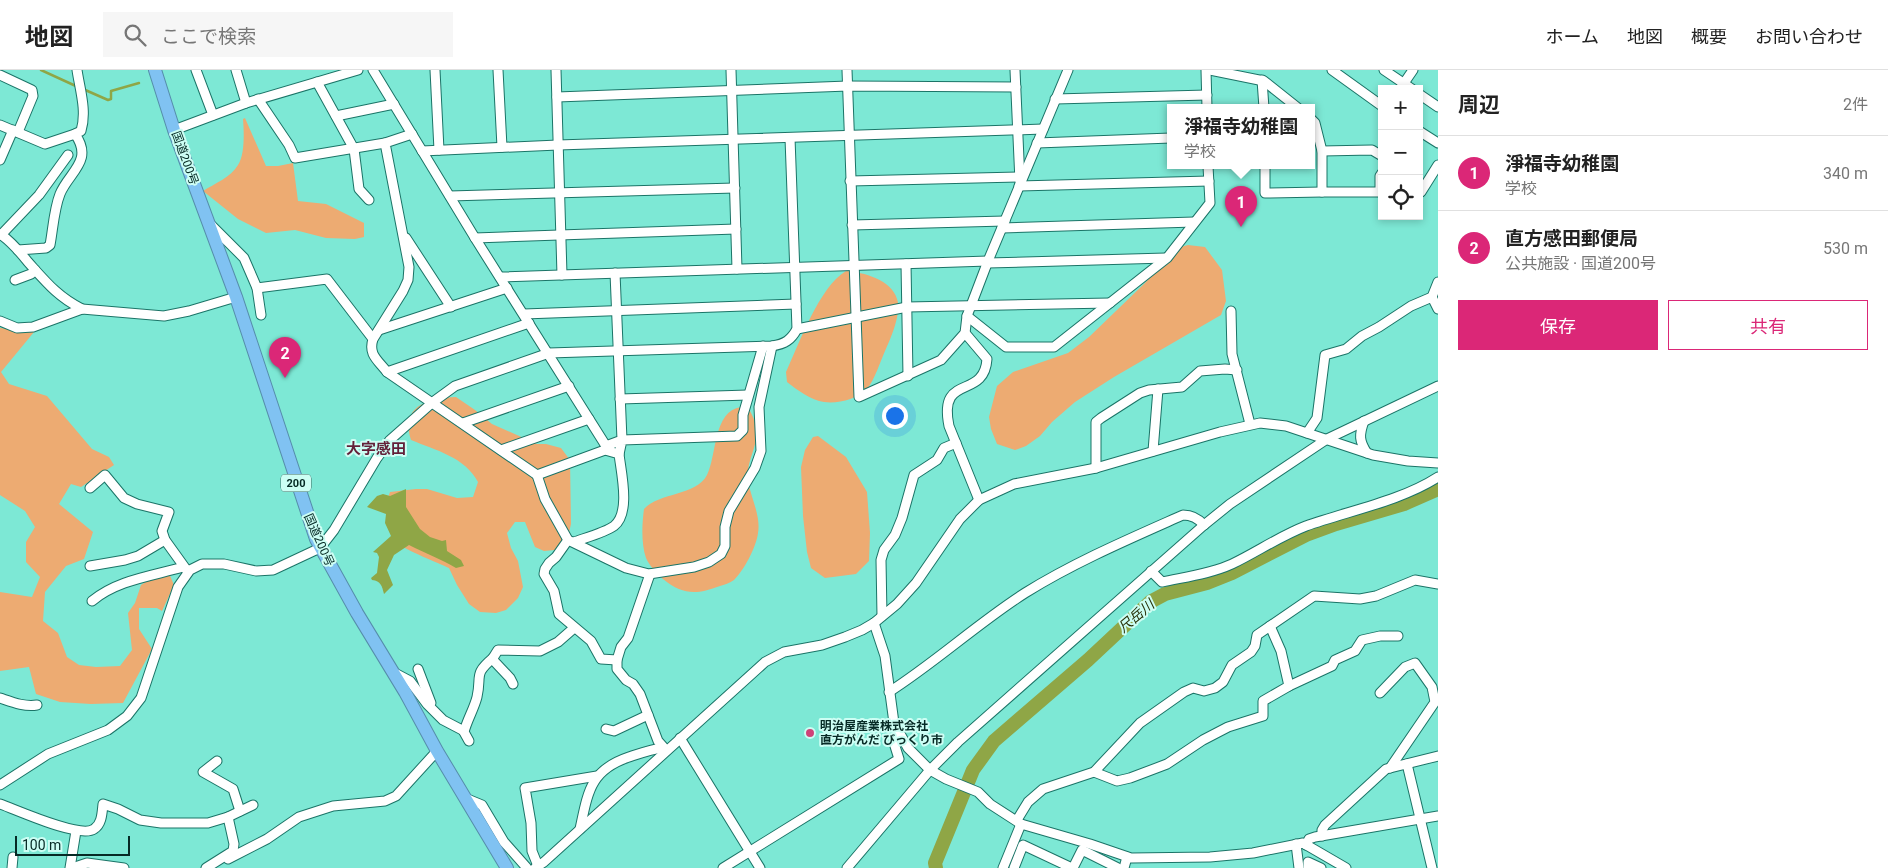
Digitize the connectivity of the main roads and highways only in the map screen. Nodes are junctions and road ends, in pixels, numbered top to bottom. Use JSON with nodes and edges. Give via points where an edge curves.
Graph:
{"nodes":[{"id":1,"x":155,"y":70,"type":"edge"},
{"id":2,"x":506,"y":866,"type":"edge"}],
"edges":[{"from":1,"to":2,"type":"highway","name":"国道200号","number":"200","via":[[320,548]]}]}
